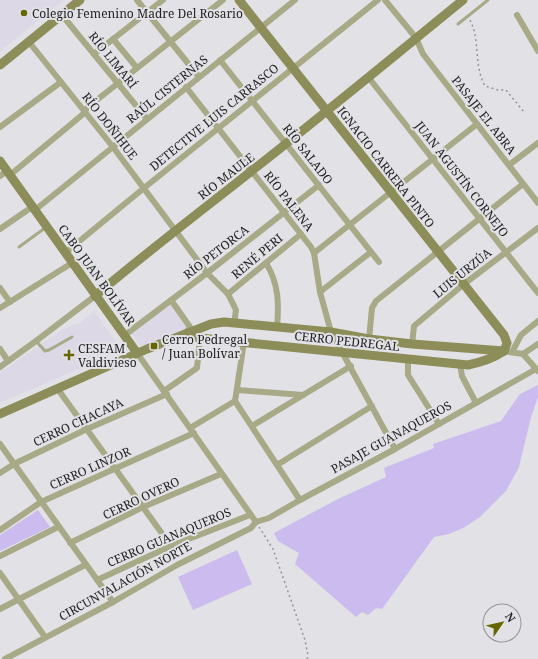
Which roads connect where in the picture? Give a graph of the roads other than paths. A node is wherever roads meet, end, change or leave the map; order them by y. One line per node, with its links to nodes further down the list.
1 (80, 0): 12 (street)
2 (137, 0): 11 (street)
3 (163, 0): 11 (street)
4 (223, 0): 18 (street)
5 (240, 0): 15 (street, IGNACIO CARRERA PINTO)
6 (295, 0): 15 (street, RAÚL CISTERNAS)
7 (378, 0): 25 (street, DETECTIVE LUIS CARRASCO)
8 (385, 0): 16 (street, PASAJE EL ABRA)
9 (488, 0): 14 (lane)
10 (461, 1): 16 (street, RÍO MAULE)
11 (147, 12): 17 (street); 18 (street)
12 (62, 15): 19 (street); 21 (street, RÍO LIMARÍ)
13 (517, 15): 20 (street)
14 (458, 24)
15 (260, 27): 22 (street, RAÚL CISTERNAS); 25 (street, IGNACIO CARRERA PINTO)
16 (416, 38): 27 (street, RÍO MAULE); 35 (street, PASAJE EL ABRA)
17 (113, 39): 21 (street); 24 (street)
18 (171, 41): 24 (street); 26 (street)
19 (29, 42): 23 (street); 28 (street, RÍO DOÑIHUE)
20 (538, 51)
21 (94, 54): 29 (street, RÍO LIMARÍ)
22 (220, 60): 26 (street, RAÚL CISTERNAS); 31 (street, RÍO SALADO)
23 (0, 65)
24 (137, 68): 29 (street)
25 (293, 68): 31 (street, DETECTIVE LUIS CARRASCO); 32 (street, IGNACIO CARRERA PINTO)
26 (200, 77): 30 (street, RAÚL CISTERNAS)
27 (369, 78): 32 (street, RÍO MAULE); 41 (street, JUAN AGUSTÍN CORNEJO)
28 (61, 82): 33 (street, RÍO DOÑIHUE); 36 (street)
29 (117, 83): 33 (street); 34 (street, RÍO LIMARÍ)
30 (186, 87): 34 (street, RAÚL CISTERNAS); 37 (street, RÍO PALENA)
31 (253, 101): 37 (street, DETECTIVE LUIS CARRASCO); 39 (street, RÍO SALADO)
32 (326, 111): 39 (street, RÍO MAULE); 49 (street, IGNACIO CARRERA PINTO)
33 (85, 112): 40 (street, RÍO DOÑIHUE); 45 (street)
34 (147, 119): 40 (street, RAÚL CISTERNAS)
35 (477, 124): 41 (street); 43 (street, PASAJE EL ABRA)
36 (0, 127)
37 (219, 128): 44 (street, RÍO PALENA); 48 (street, DETECTIVE LUIS CARRASCO)
38 (538, 143): 43 (street)
39 (286, 144): 44 (street, RÍO MAULE); 47 (street, RÍO SALADO)
40 (113, 147): 48 (street, RÍO DOÑIHUE); 51 (street, RAÚL CISTERNAS)
41 (432, 159): 49 (street); 53 (street, JUAN AGUSTÍN CORNEJO)
42 (0, 161): 45 (street, CABO JUAN BOLÍVAR)
43 (509, 165): 46 (street, PASAJE EL ABRA)
44 (252, 171): 52 (street, RÍO PALENA); 58 (street, RÍO MAULE)
45 (6, 174): 51 (street, CABO JUAN BOLÍVAR)
46 (523, 184): 50 (street, PASAJE EL ABRA); 53 (street)
47 (319, 185): 52 (street, RÍO PETORCA); 54 (street, RÍO SALADO)
48 (144, 188): 58 (street, RÍO DOÑIHUE); 64 (street, DETECTIVE LUIS CARRASCO)
49 (391, 192): 54 (street); 62 (street, IGNACIO CARRERA PINTO)
50 (537, 199)
51 (34, 208): 55 (street, CABO JUAN BOLÍVAR); 57 (street, RAÚL CISTERNAS)
52 (285, 213): 59 (street, RÍO PALENA); 69 (street, RÍO PETORCA)
53 (479, 219): 62 (street); 63 (street, JUAN AGUSTÍN CORNEJO)
54 (349, 224): 61 (street, RÍO SALADO); 65 (street)
55 (46, 227): 60 (lane); 64 (street, CABO JUAN BOLÍVAR)
56 (538, 228): 63 (street, LUIS URZÚA)
57 (0, 229)
58 (175, 230): 69 (street, RÍO DOÑIHUE); 75 (street, RÍO MAULE)
59 (301, 234): 65 (street, RÍO PALENA); 68 (street, RENÉ PERI)
60 (19, 247)
61 (371, 252): 66 (street, RÍO SALADO); 72 (street)
62 (438, 252): 70 (street, IGNACIO CARRERA PINTO); 87 (street)
63 (506, 252): 70 (street, LUIS URZÚA); 73 (street, JUAN AGUSTÍN CORNEJO)
64 (65, 253): 67 (street, CABO JUAN BOLÍVAR)
65 (314, 253): 72 (street)
66 (379, 262)
67 (72, 263): 75 (street, CABO JUAN BOLÍVAR); 77 (street)
68 (266, 263): 74 (street, RENÉ PERI); 81 (street)
69 (208, 273): 74 (street, RÍO DOÑIHUE); 76 (street, RÍO PETORCA)
70 (464, 284): 90 (street, LUIS URZÚA); 94 (street, IGNACIO CARRERA PINTO)
71 (0, 288): 77 (street)
72 (320, 292): 82 (street)
73 (538, 293)
74 (228, 294): 80 (street, RÍO DOÑIHUE)
75 (96, 296): 83 (street, CABO JUAN BOLÍVAR); 88 (street, RÍO MAULE)
76 (171, 300): 83 (street, RÍO PETORCA); 84 (street)
77 (10, 302): 78 (street)
78 (0, 308)
79 (538, 320): 94 (street)
80 (234, 324): 81 (street, CERRO PEDREGAL); 84 (street, CERRO PEDREGAL)
81 (277, 328): 82 (street, CERRO PEDREGAL)
82 (330, 332): 87 (street, CERRO PEDREGAL); 93 (street)
83 (125, 335): 95 (street, CABO JUAN BOLÍVAR)
84 (185, 335): 86 (street, CERRO PEDREGAL); 95 (street, CERRO PEDREGAL)
85 (72, 337): 88 (lane)
86 (200, 338): 89 (street, CERRO PEDREGAL); 105 (street, CERRO CHACAYA)
87 (369, 339): 90 (street, CERRO PEDREGAL)
88 (36, 342): 98 (street, RÍO MAULE)
89 (244, 342): 93 (street, CERRO PEDREGAL); 104 (street)
90 (412, 344): 94 (street, CERRO PEDREGAL)
91 (538, 344): 96 (street)
92 (0, 348): 98 (street)
93 (342, 352): 97 (street, CERRO PEDREGAL); 100 (street)
94 (508, 352): 96 (street, CERRO PEDREGAL); 99 (street, CERRO PEDREGAL)
95 (137, 353): 103 (street, CERRO PEDREGAL); 105 (street, CABO JUAN BOLÍVAR)
96 (523, 354): 102 (street)
97 (408, 359): 99 (street, CERRO PEDREGAL); 111 (street)
98 (8, 361): 101 (street, RÍO MAULE)
99 (460, 364): 108 (street)
100 (350, 366): 106 (street); 109 (street)
101 (0, 367)
102 (537, 370): 108 (street, PASAJE GUANAQUEROS)
103 (57, 388): 110 (street, CERRO PEDREGAL); 113 (street)
104 (238, 390): 106 (street); 107 (street)
105 (165, 392): 113 (street, CERRO CHACAYA); 114 (street, CABO JUAN BOLÍVAR)
106 (303, 395): 112 (street)
107 (235, 401): 112 (street); 114 (street, CERRO LINZOR)
108 (476, 403): 111 (street, PASAJE GUANAQUEROS)
109 (372, 406): 116 (street); 118 (street)
110 (0, 414)
111 (439, 424): 116 (street, PASAJE GUANAQUEROS)
112 (252, 426): 118 (street)
113 (87, 429): 117 (street, CERRO CHACAYA); 119 (street)
114 (192, 431): 119 (street, CERRO LINZOR); 121 (street, CABO JUAN BOLÍVAR)
115 (0, 444): 117 (street)
116 (395, 449): 122 (street, PASAJE GUANAQUEROS)
117 (14, 464): 120 (street, CERRO CHACAYA); 123 (street)
118 (277, 465): 122 (street)
119 (116, 469): 123 (street, CERRO LINZOR); 124 (street)
120 (0, 473)
121 (221, 474): 124 (street, CERRO OVERO); 125 (street, CABO JUAN BOLÍVAR)
122 (300, 500): 126 (street, PASAJE GUANAQUEROS)
123 (41, 502): 127 (street); 128 (street, CERRO LINZOR)
124 (143, 507): 129 (street, CERRO OVERO); 130 (street)
125 (250, 516): 126 (street, CABO JUAN BOLÍVAR); 130 (street, CERRO GUANAQUEROS)
126 (256, 522): 136 (street, CIRCUNVALACIÓN NORTE)
127 (58, 527): 129 (street); 131 (street)
128 (0, 530)
129 (70, 543): 132 (street)
130 (171, 546): 134 (street, CERRO GUANAQUEROS)
131 (0, 556)
132 (85, 565): 134 (street); 135 (street)
133 (0, 573): 135 (street)
134 (97, 580): 136 (street)
135 (19, 600): 137 (street); 138 (street)
136 (113, 602): 138 (street, CIRCUNVALACIÓN NORTE)
137 (0, 609)
138 (45, 637): 139 (street, CIRCUNVALACIÓN NORTE)
139 (5, 659)

